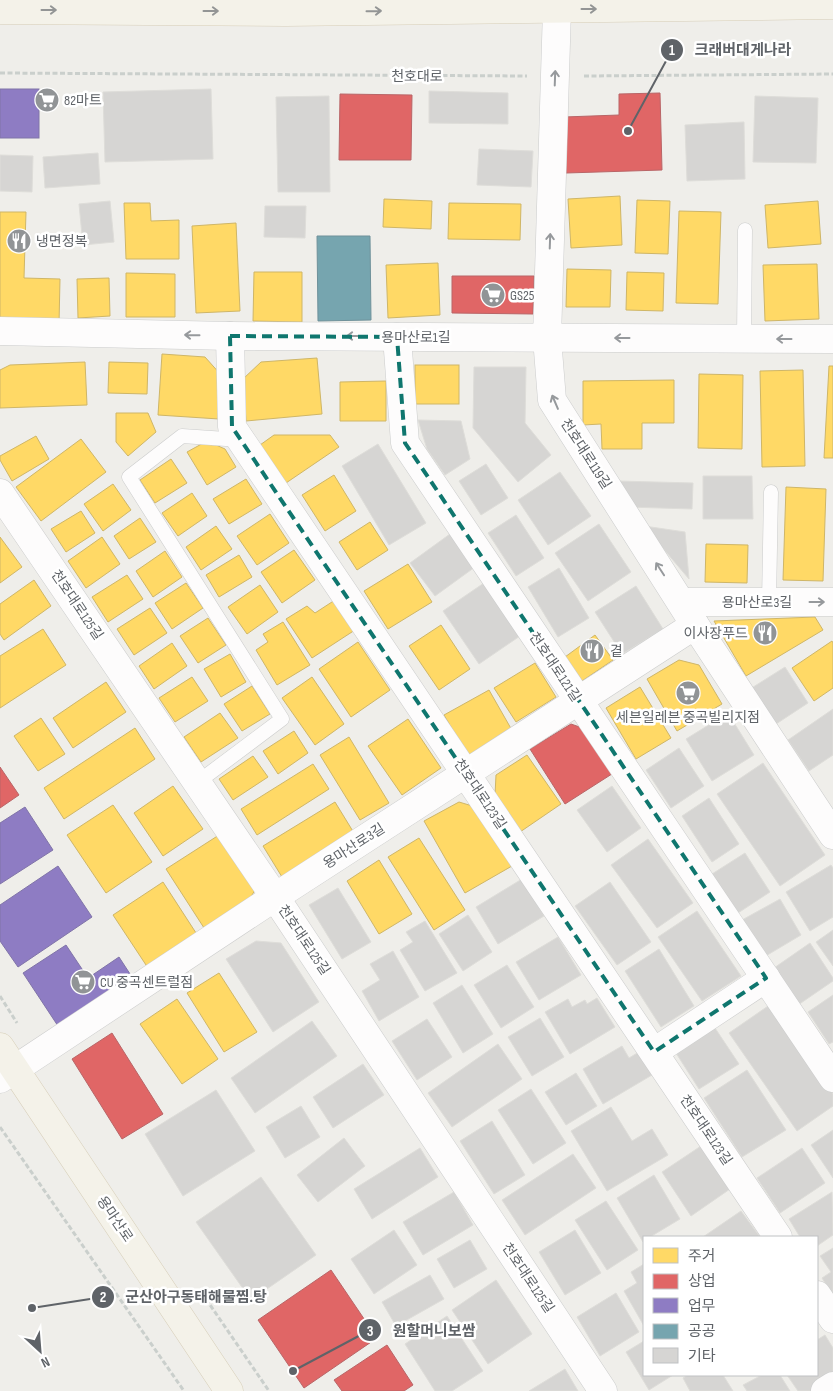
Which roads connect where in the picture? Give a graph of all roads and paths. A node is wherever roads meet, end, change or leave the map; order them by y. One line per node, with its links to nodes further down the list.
1 (833, 5): 2 (main road, one-way to 1)
2 (557, 9): 3 (main road, one-way to 2); 6 (street, 천호대로119길)
3 (0, 10)
4 (0, 73): 6 (path, 천호대로)
5 (833, 74): 6 (path, 천호대로)
6 (554, 77): 11 (street, 천호대로119길, one-way to 6)
7 (745, 230): 12 (lane)
8 (0, 331): 9 (street, 용마산로1길, one-way to 8)
9 (230, 336): 10 (street, 용마산로1길, one-way to 9); 14 (street, 천호대로123길)
10 (397, 337): 11 (street, 용마산로1길); 21 (street, 천호대로121길)
11 (548, 338): 12 (street, 용마산로1길, one-way to 11); 17 (street, 천호대로119길, one-way to 11)
12 (744, 339): 13 (street, 용마산로1길, one-way to 12)
13 (833, 339)
14 (241, 440): 22 (street, 천호대로123길); 23 (lane)
15 (771, 492): 18 (lane)
16 (0, 493): 23 (street, 천호대로125길)
17 (681, 602): 18 (street, 용마산로3길); 20 (street, 천호대로119길)
18 (769, 602): 19 (street, 용마산로3길, one-way to 19)
19 (833, 602)
20 (695, 625): 21 (street, 용마산로3길); 24 (street, 천호대로119길)
21 (578, 701): 22 (street, 용마산로3길); 26 (street, 천호대로121길)
22 (466, 774): 25 (street, 용마산로3길); 27 (street, 천호대로123길)
23 (198, 782): 25 (street, 천호대로125길)
24 (833, 835)
25 (276, 897): 28 (street, 용마산로3길); 37 (street, 천호대로125길)
26 (766, 978): 27 (street); 29 (street, 천호대로121길)
27 (654, 1052): 31 (street, 천호대로123길)
28 (5, 1065): 36 (main road, 용마산로)
29 (833, 1078)
30 (0, 1127): 35 (path)
31 (777, 1236)
32 (818, 1296): 33 (street)
33 (833, 1319)
34 (833, 1386): 38 (street)
35 (184, 1391)
36 (229, 1391)
37 (603, 1391)
38 (825, 1391)

